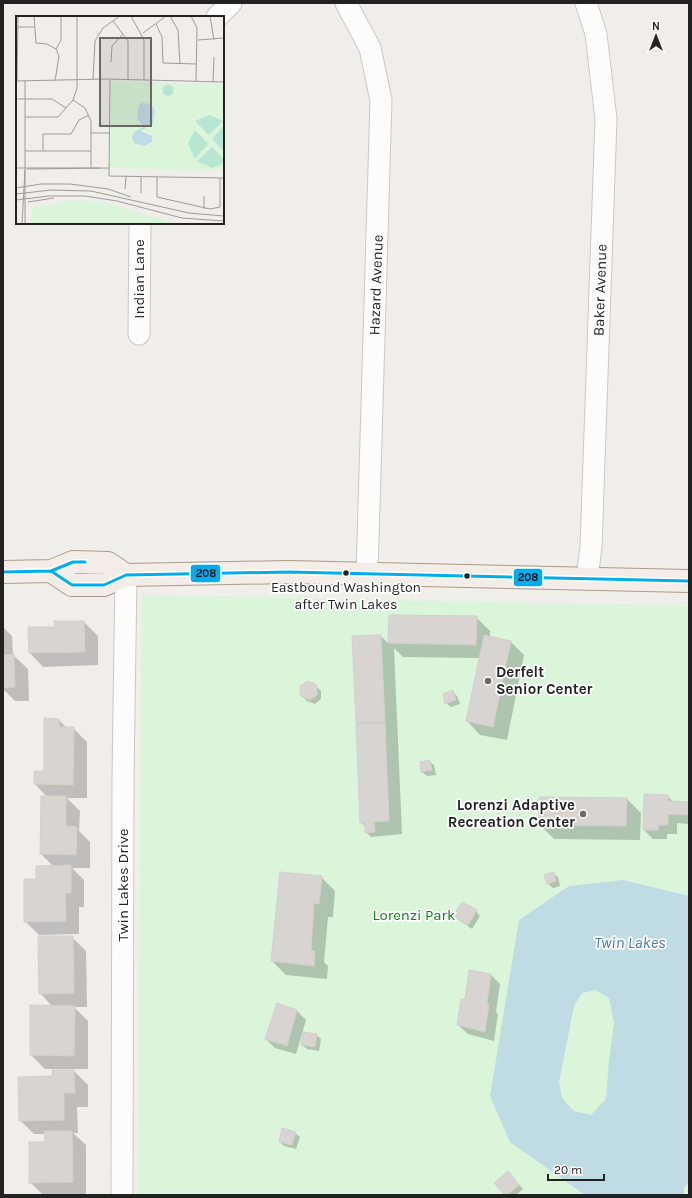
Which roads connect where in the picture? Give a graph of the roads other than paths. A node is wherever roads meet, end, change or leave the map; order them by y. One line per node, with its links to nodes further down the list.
1 (231, 3): 4 (street)
2 (346, 3): 8 (street, Hazard Avenue)
3 (586, 3): 10 (street, Baker Avenue)
4 (218, 16)
5 (140, 224): 6 (street, Indian Lane)
6 (139, 334)
7 (3, 572): 9 (main road)
8 (367, 574): 9 (main road); 10 (main road)
9 (126, 575): 12 (street, Twin Lakes Drive)
10 (587, 578): 11 (main road)
11 (689, 581)
12 (122, 1195)

